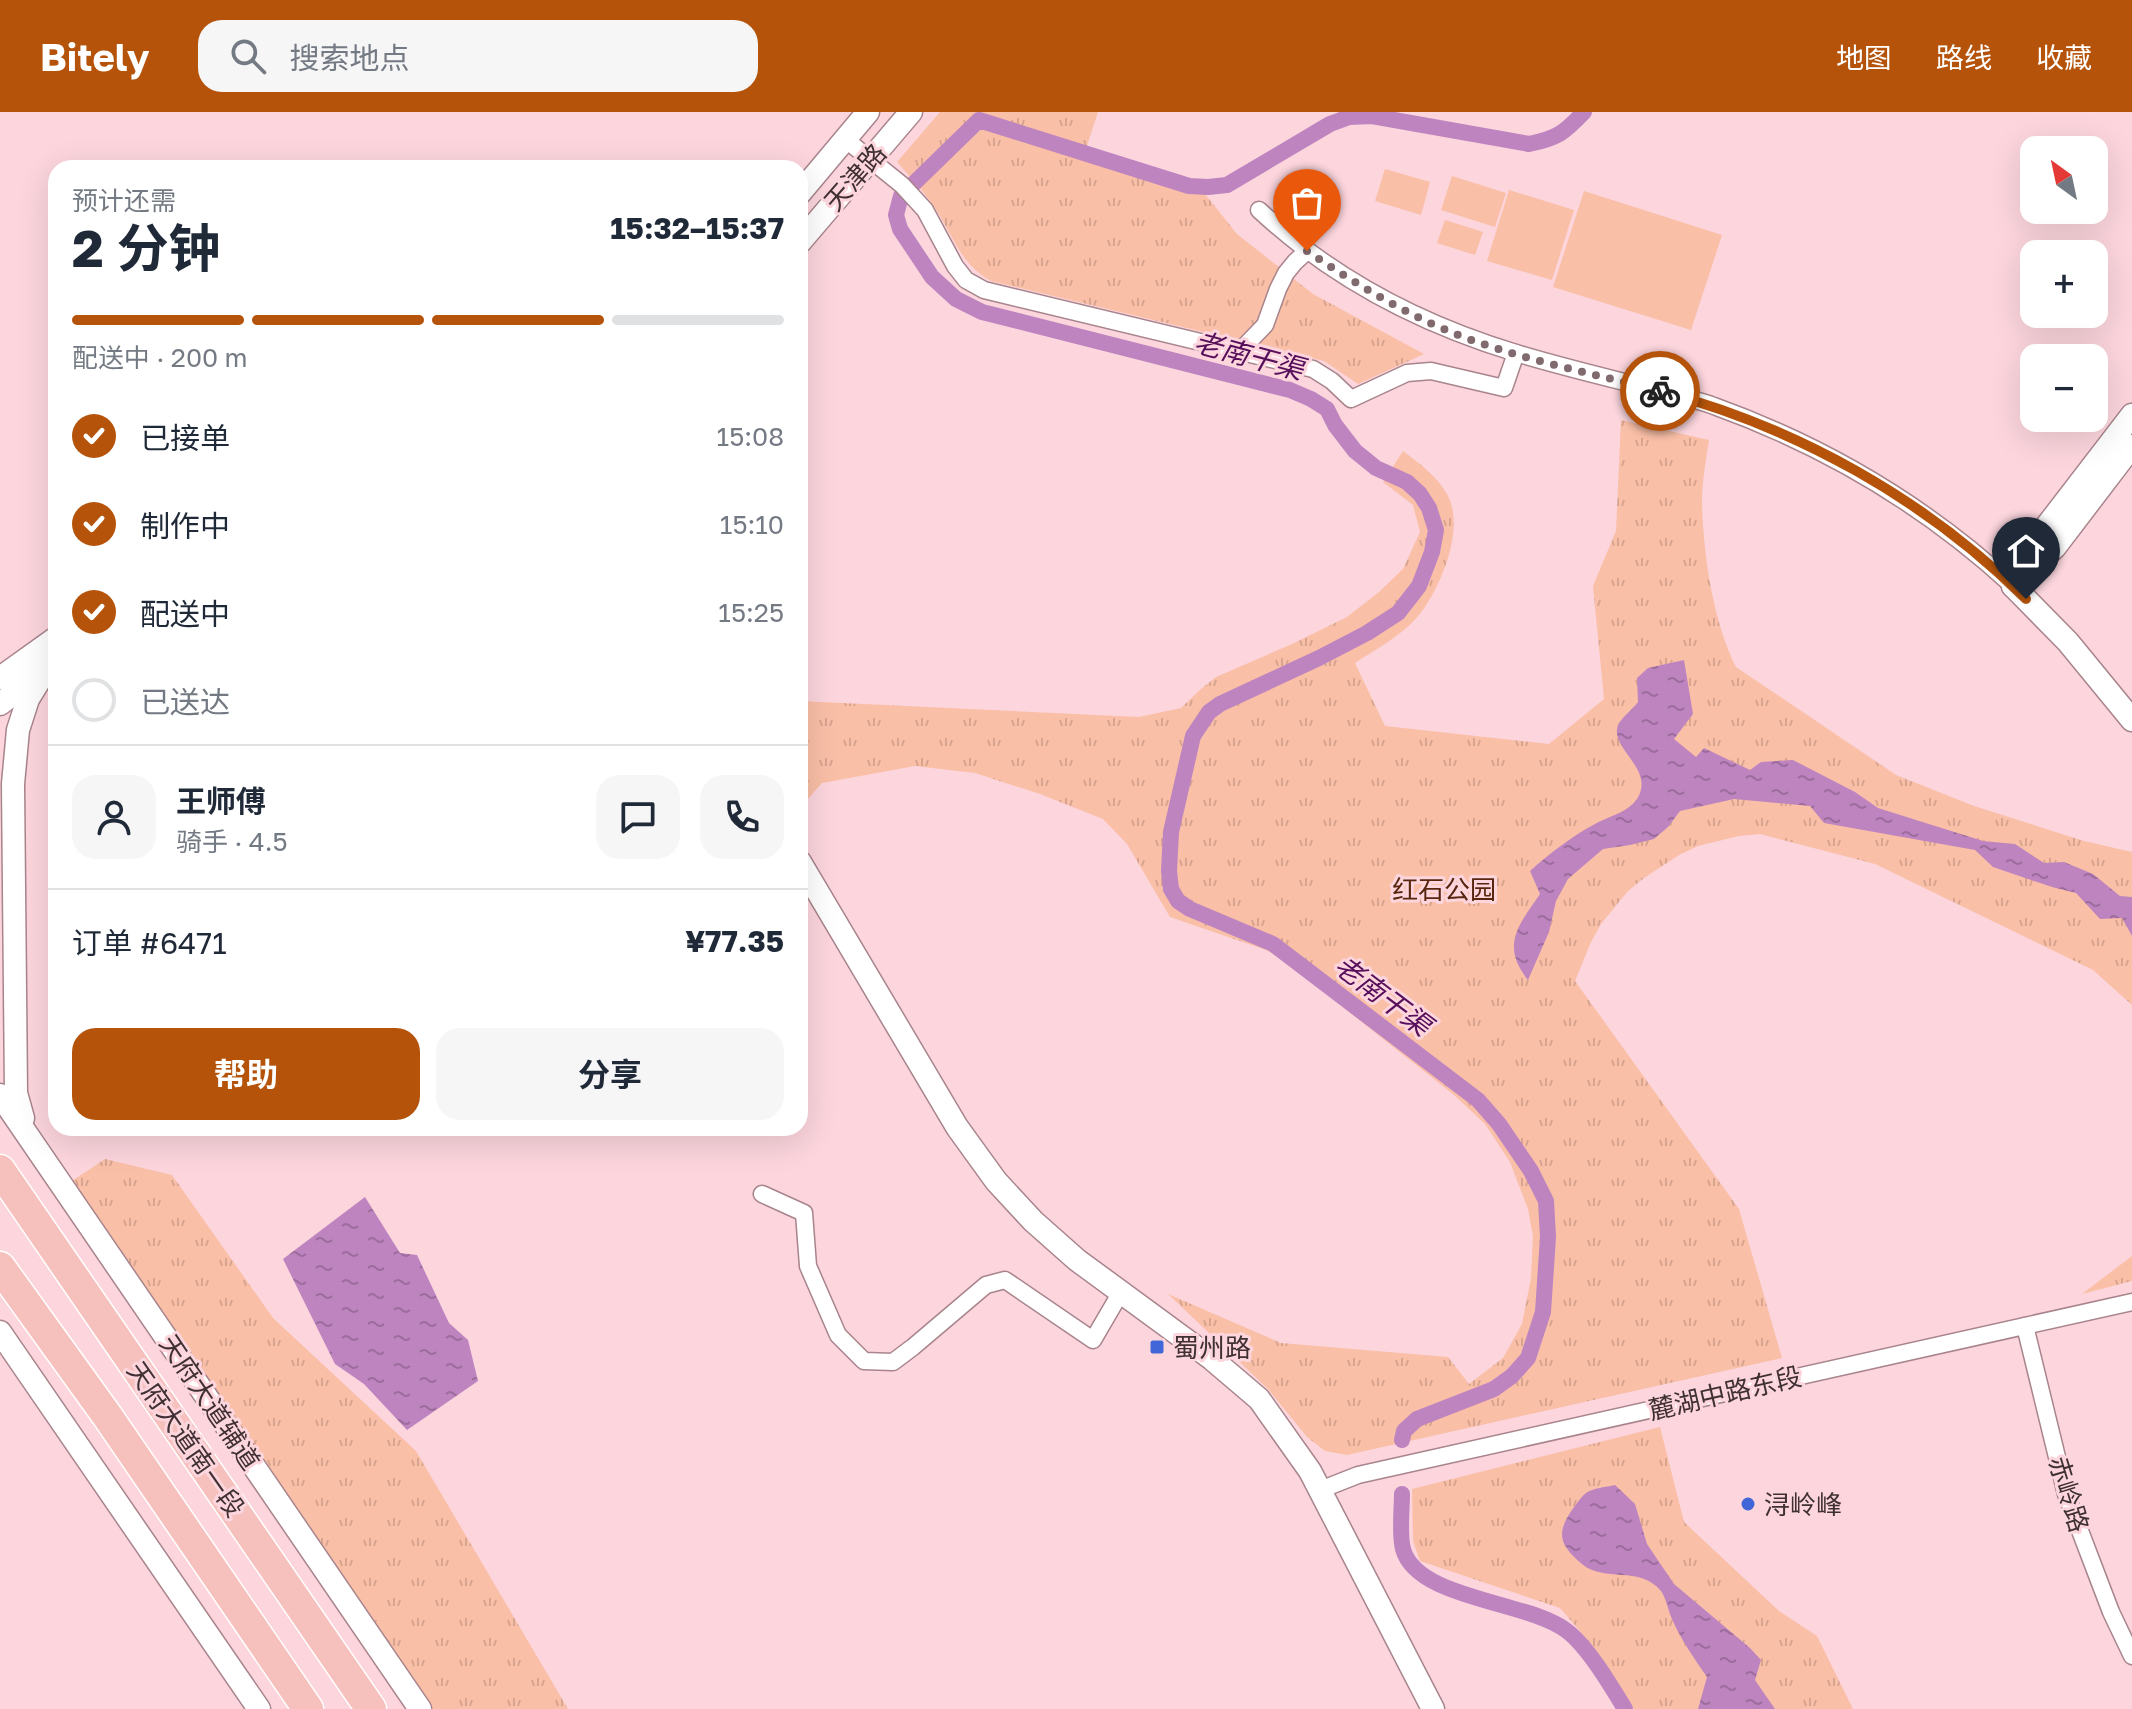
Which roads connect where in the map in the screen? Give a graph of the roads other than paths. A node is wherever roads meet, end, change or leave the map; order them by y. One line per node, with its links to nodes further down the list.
1 (868, 112): 3 (street, 天津路)
2 (911, 112): 4 (street, 天津路)
3 (845, 139): 4 (street); 5 (street, 天津路)
4 (870, 158): 7 (street, 天津路); 9 (street)
5 (808, 183)
6 (1259, 210): 8 (street)
7 (808, 232)
8 (1307, 251): 9 (street); 10 (street)
9 (1239, 352): 10 (street)
10 (1516, 353): 13 (street)
11 (2132, 415): 13 (street)
12 (2132, 446): 13 (street)
13 (2013, 586): 19 (street)
14 (48, 654): 17 (street)
15 (48, 655): 18 (street)
16 (48, 657): 22 (street)
17 (3, 671)
18 (0, 704)
19 (2132, 720)
20 (808, 876): 26 (street)
21 (0, 1095): 22 (street, 天府大道辅道)
22 (29, 1138): 35 (street, 天府大道辅道)
23 (0, 1170): 34 (highway, 天府大道南一段)
24 (762, 1194): 26 (street)
25 (0, 1267): 33 (highway, 天府大道南一段)
26 (1121, 1292): 30 (street)
27 (2132, 1302): 28 (street, 麓湖中路东段)
28 (2025, 1326): 30 (street, 麓湖中路东段); 31 (street, 赤岭路)
29 (0, 1332): 32 (street)
30 (1320, 1490): 36 (street)
31 (2132, 1656)
32 (259, 1709)
33 (308, 1709)
34 (371, 1709)
35 (420, 1709)
36 (1433, 1709)

